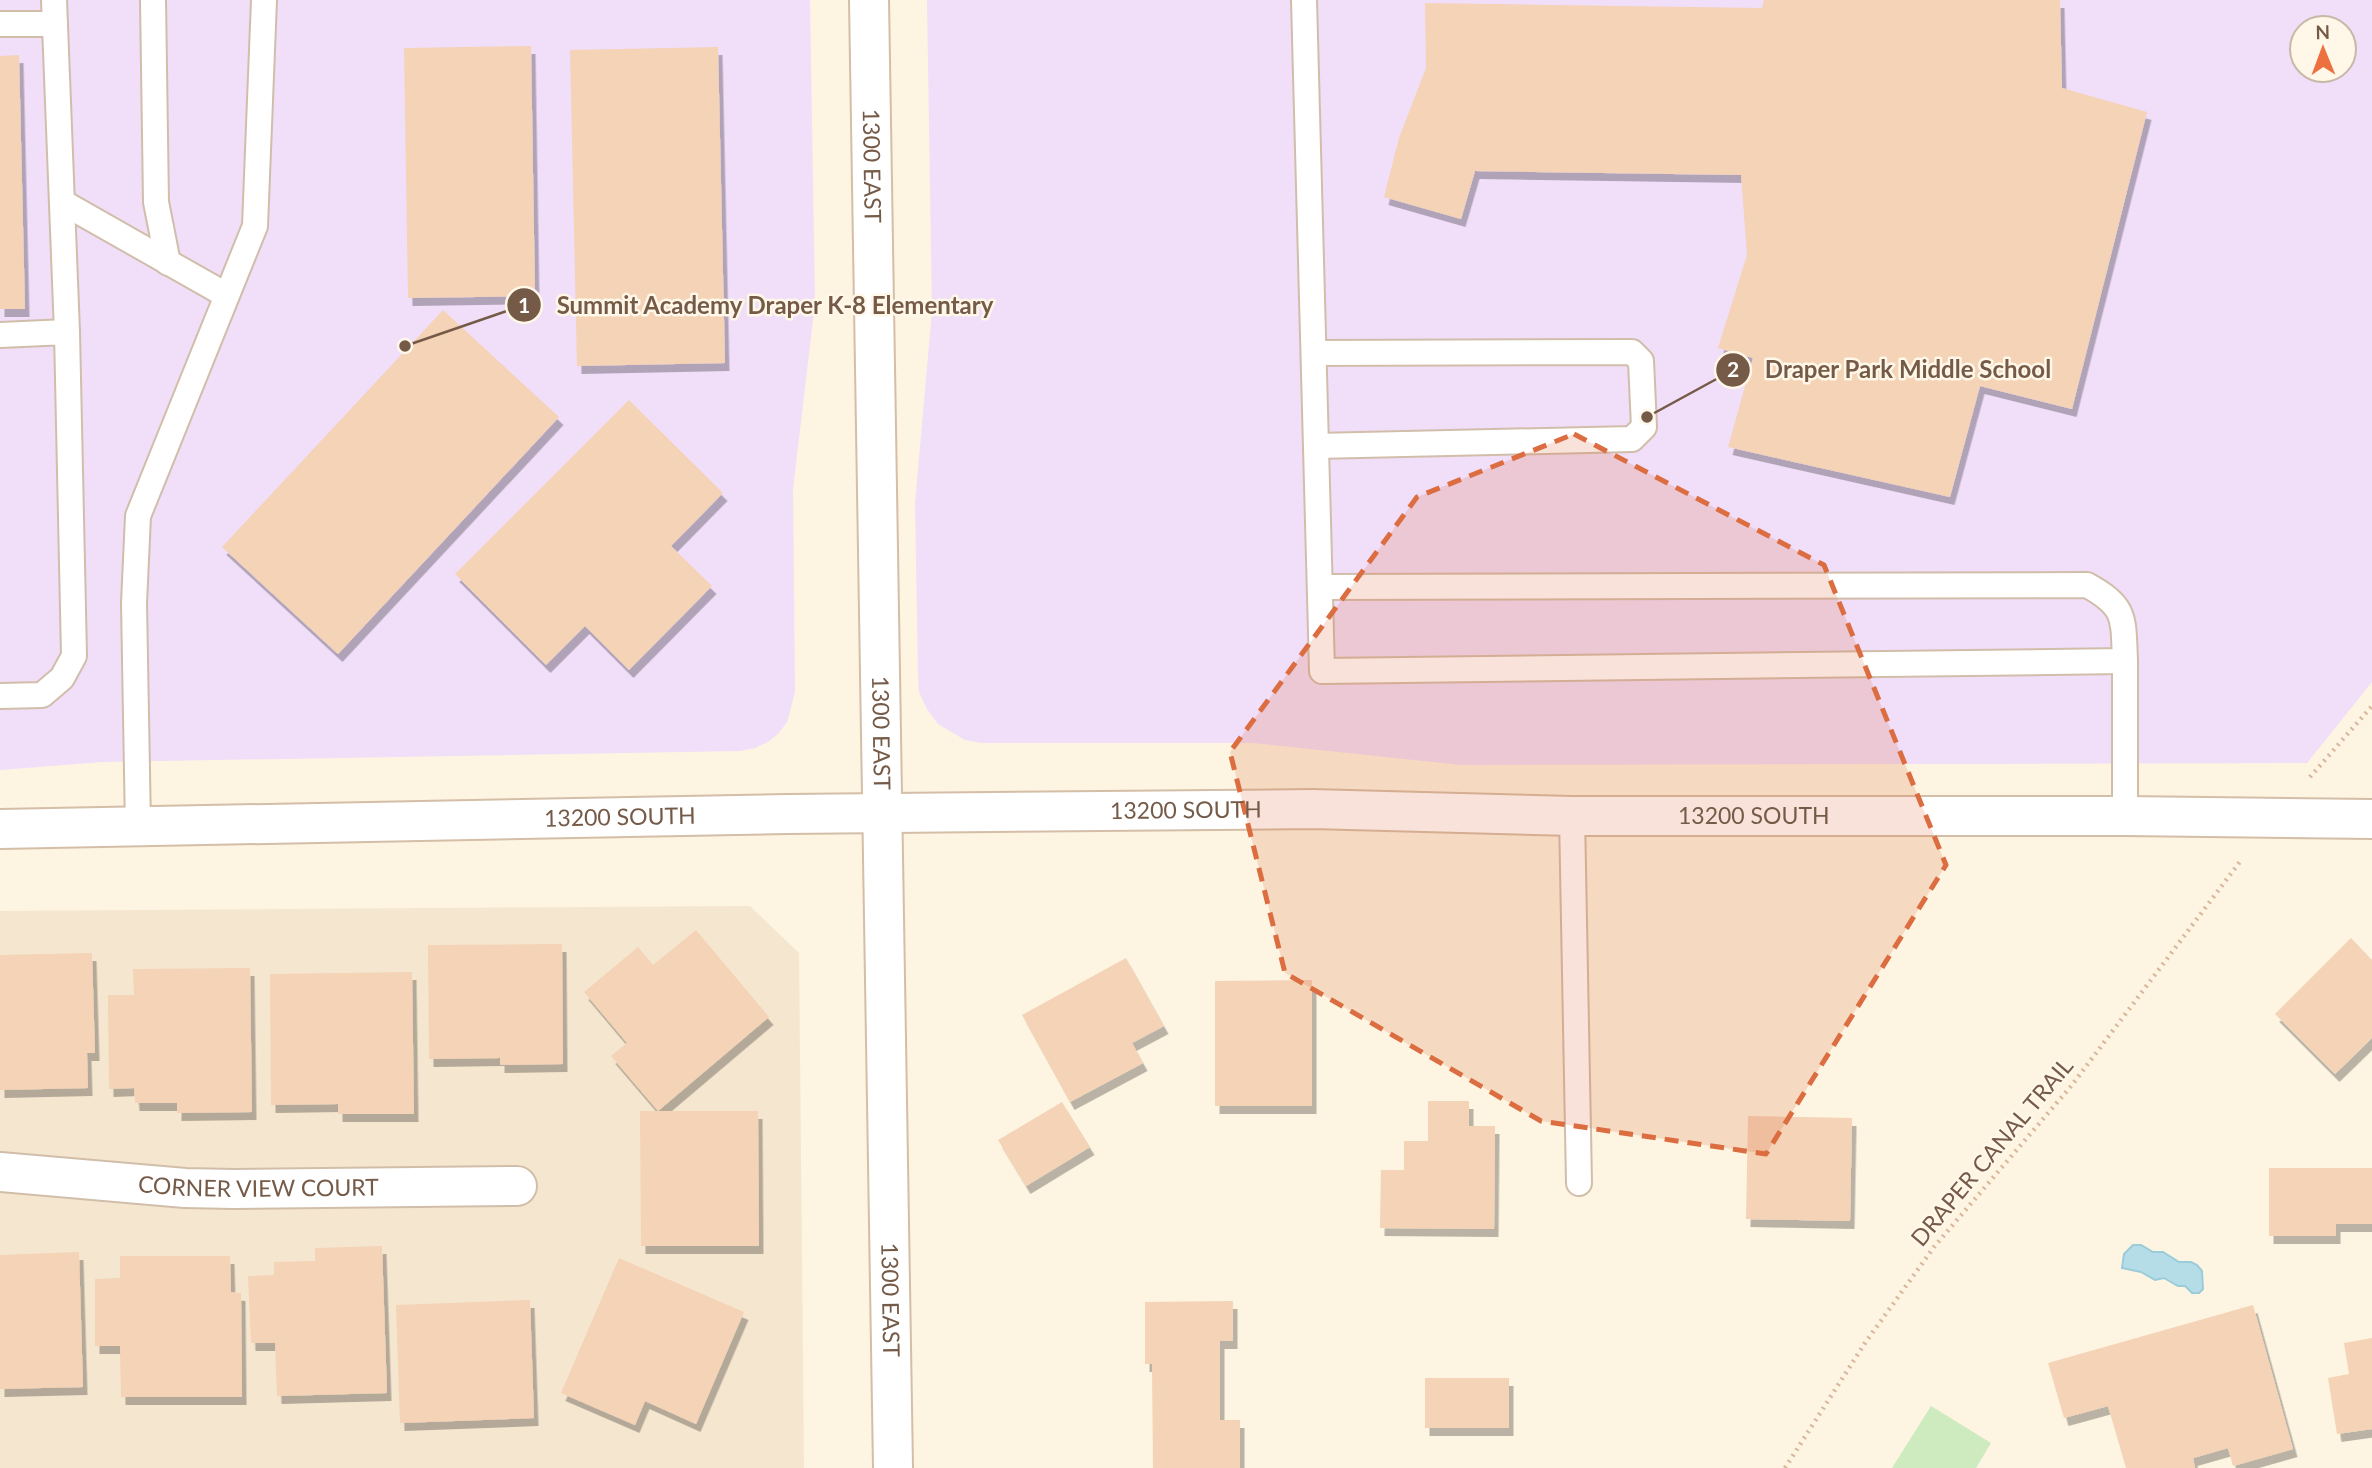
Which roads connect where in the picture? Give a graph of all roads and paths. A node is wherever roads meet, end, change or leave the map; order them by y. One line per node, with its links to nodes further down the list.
1 (153, 0): 8 (lane)
2 (264, 0): 9 (lane)
3 (869, 0): 19 (street, 1300 EAST)
4 (1304, 0): 12 (lane)
5 (55, 12): 6 (lane); 7 (lane)
6 (0, 24)
7 (62, 202): 8 (lane); 10 (lane)
8 (169, 263): 9 (lane)
9 (226, 295): 23 (lane)
10 (67, 332): 11 (lane); 16 (lane)
11 (0, 335)
12 (1314, 353): 13 (lane); 13 (lane)
13 (1316, 446): 14 (lane)
14 (1320, 587): 15 (lane); 15 (lane)
15 (2125, 661): 21 (lane)
16 (0, 696)
17 (2372, 706): 18 (path)
18 (2322, 763)
19 (881, 815): 20 (street, 13200 SOUTH); 23 (street, 13200 SOUTH); 29 (street, 1300 EAST)
20 (1572, 816): 21 (street, 13200 SOUTH); 27 (lane)
21 (2125, 816): 22 (street, 13200 SOUTH)
22 (2372, 819)
23 (138, 827): 24 (street, 13200 SOUTH)
24 (0, 830)
25 (2235, 866): 30 (path, DRAPER CANAL TRAIL)
26 (0, 1172): 28 (street, CORNER VIEW COURT)
27 (1579, 1183)
28 (517, 1186)
29 (893, 1468)
30 (1785, 1468)

